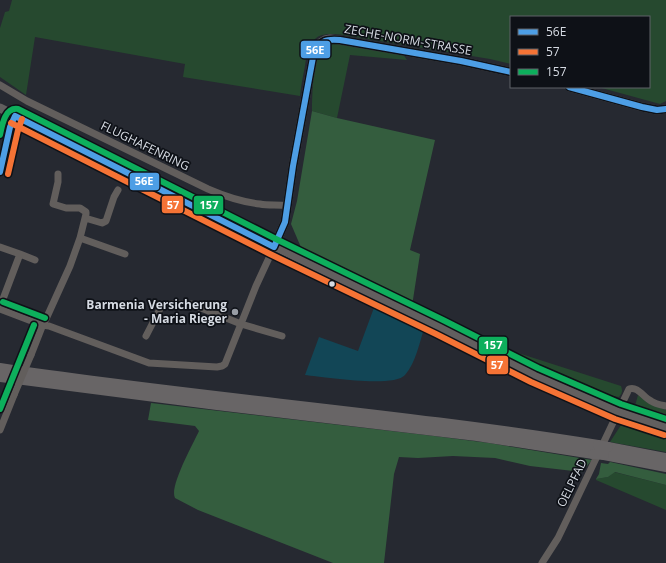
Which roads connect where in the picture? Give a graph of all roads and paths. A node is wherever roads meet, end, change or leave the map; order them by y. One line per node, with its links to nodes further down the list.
1 (510, 72): 10 (main road, ZECHE-NORM-STRASSE)
2 (0, 85): 10 (street, FLUGHAFENRING)
3 (573, 88): 5 (main road)
4 (0, 108): 6 (main road)
5 (666, 109)
6 (15, 116): 7 (street); 14 (main road)
7 (0, 172)
8 (58, 174): 11 (street)
9 (118, 190): 11 (street)
10 (288, 206): 14 (main road, ZECHE-NORM-STRASSE)
11 (85, 218): 12 (street)
12 (80, 238): 16 (street); 20 (street)
13 (0, 247): 15 (street)
14 (274, 247): 19 (street); 26 (main road)
15 (20, 254): 17 (street); 18 (street)
16 (125, 254)
17 (35, 260)
18 (0, 308): 20 (street)
19 (241, 324): 20 (street); 21 (street); 22 (street)
20 (42, 325): 29 (street, bridge)
21 (146, 336)
22 (282, 336)
23 (0, 368): 30 (highway)
24 (0, 377): 30 (highway)
25 (666, 406): 26 (street, OELPFAD)
26 (620, 408): 27 (main road); 28 (main road); 33 (street, OELPFAD)
27 (666, 419)
28 (666, 427)
29 (0, 430)
30 (601, 450): 31 (highway); 32 (highway)
31 (666, 458)
32 (666, 467)
33 (542, 563)

